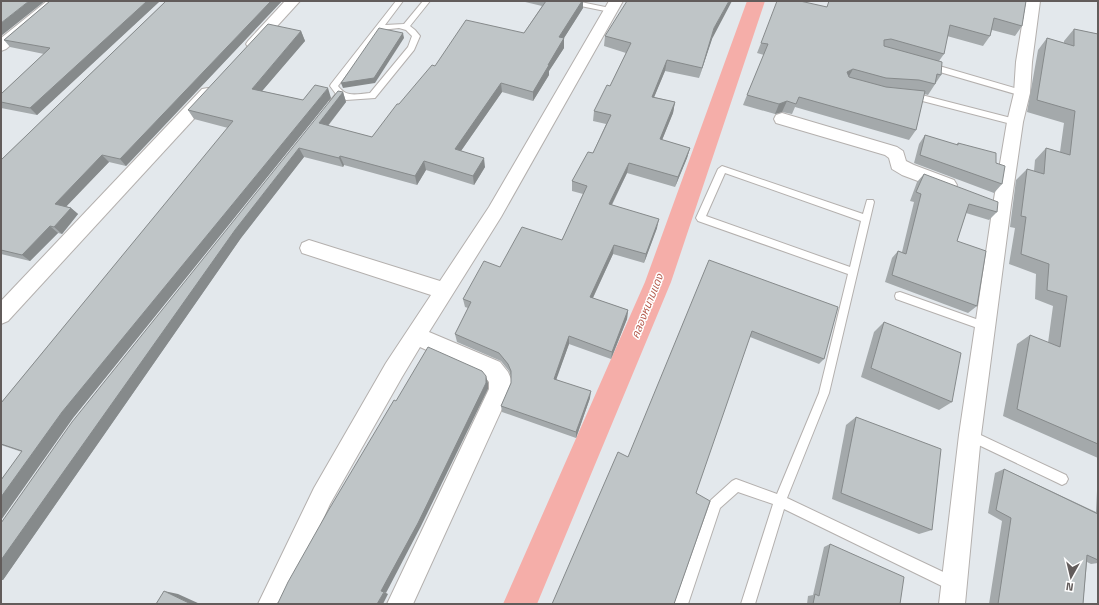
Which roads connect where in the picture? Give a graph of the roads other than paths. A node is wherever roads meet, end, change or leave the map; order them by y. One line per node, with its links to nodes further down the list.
1 (56, 1): 10 (street)
2 (293, 1): 11 (street)
3 (400, 1): 9 (lane)
4 (427, 1): 8 (lane)
5 (566, 1): 7 (lane)
6 (1033, 1): 14 (street)
7 (613, 6): 25 (street)
8 (406, 26): 9 (lane); 15 (lane)
9 (377, 29): 15 (lane)
10 (1, 46)
11 (243, 55)
12 (918, 63): 14 (lane)
13 (221, 78): 27 (street)
14 (1022, 92): 19 (street)
15 (340, 94): 17 (lane)
16 (898, 94): 19 (lane)
17 (330, 106)
18 (782, 119): 20 (street)
19 (1015, 122): 28 (street)
20 (966, 192)
21 (870, 202): 22 (lane)
22 (866, 219): 24 (lane); 24 (lane)
23 (309, 248): 25 (street)
24 (853, 272): 32 (lane)
25 (445, 291): 29 (street)
26 (900, 296): 28 (lane)
27 (1, 315)
28 (986, 327): 30 (street)
29 (416, 336): 34 (street); 35 (street)
30 (970, 435): 31 (lane); 33 (street)
31 (1062, 479)
32 (780, 501): 33 (lane); 36 (lane); 37 (lane)
33 (954, 594)
34 (271, 604)
35 (400, 604)
36 (681, 604)
37 (748, 604)

